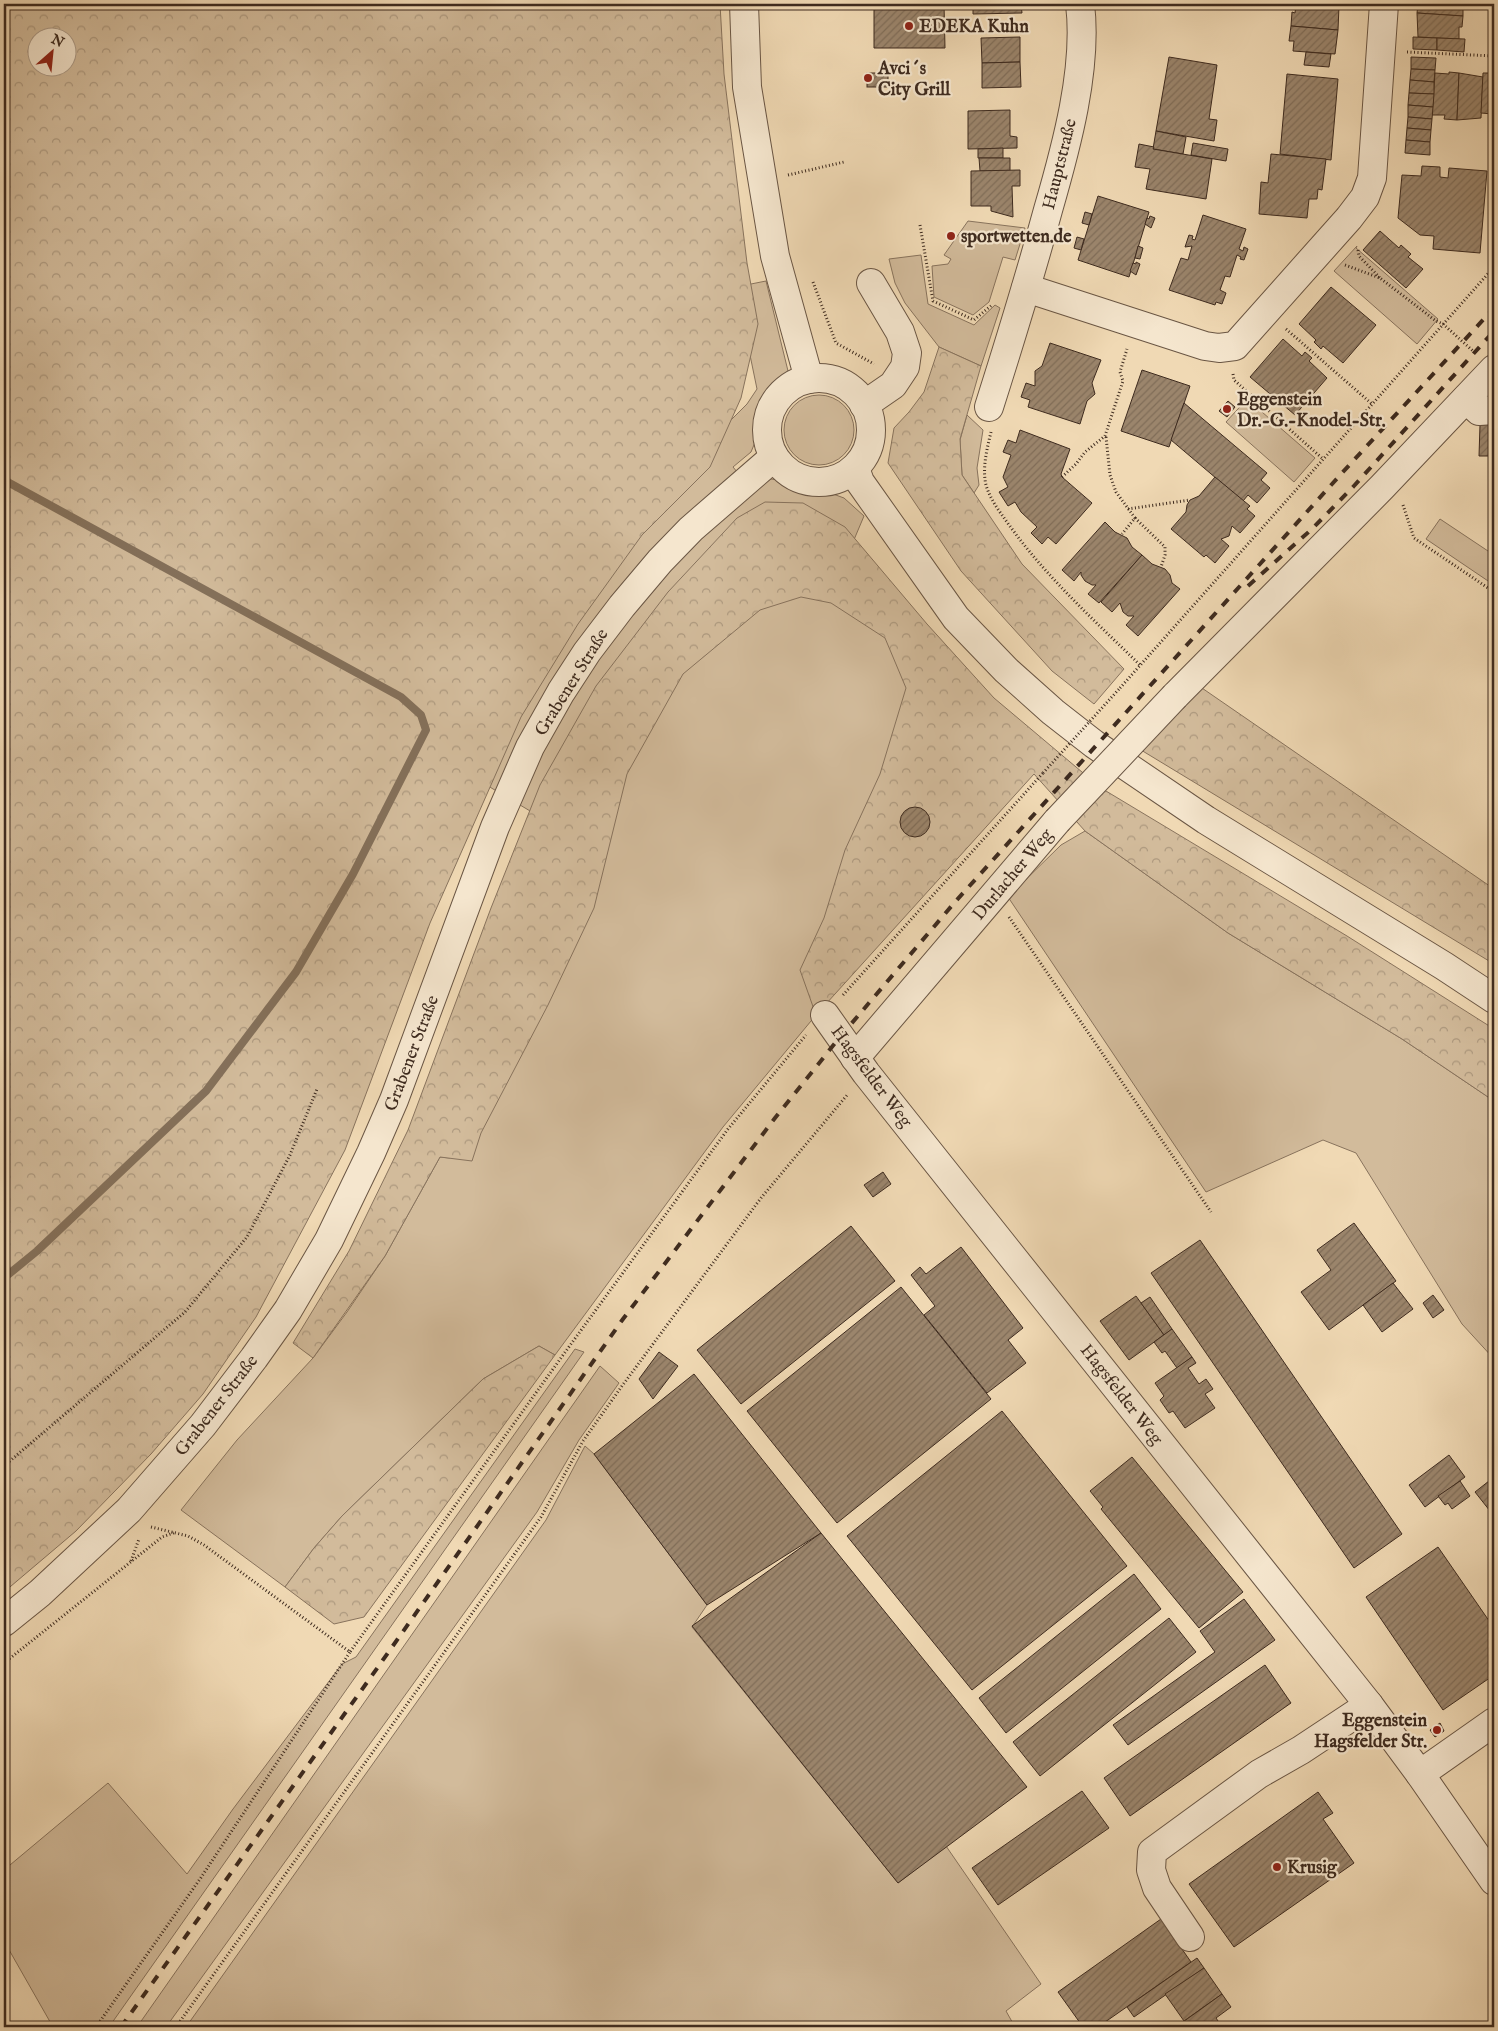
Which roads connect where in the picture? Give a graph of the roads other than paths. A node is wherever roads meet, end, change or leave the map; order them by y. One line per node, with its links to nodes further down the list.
1 (744, 4): 7 (street)
2 (1080, 4): 5 (street, Hauptstraße)
3 (1384, 4): 5 (street)
4 (871, 283): 9 (street)
5 (1026, 288): 10 (street, Hauptstraße)
6 (1494, 370): 8 (street, Durlacher Weg)
7 (809, 379): 9 (street); 12 (street)
8 (1466, 399): 11 (street); 16 (street, Durlacher Weg, bridge)
9 (864, 405): 13 (street)
10 (989, 407)
11 (1494, 410)
12 (774, 457): 13 (street); 17 (street, Grabener Straße)
13 (855, 468): 14 (street)
14 (1494, 999)
15 (825, 1015): 16 (street, Hagsfelder Weg)
16 (867, 1074): 18 (street, Hagsfelder Weg)
17 (4, 1622)
18 (1368, 1705): 20 (street, Hagsfelder Weg); 22 (street)
19 (1494, 1722): 20 (street)
20 (1420, 1774): 21 (street, Hagsfelder Weg)
21 (1494, 1881)
22 (1190, 1936)

